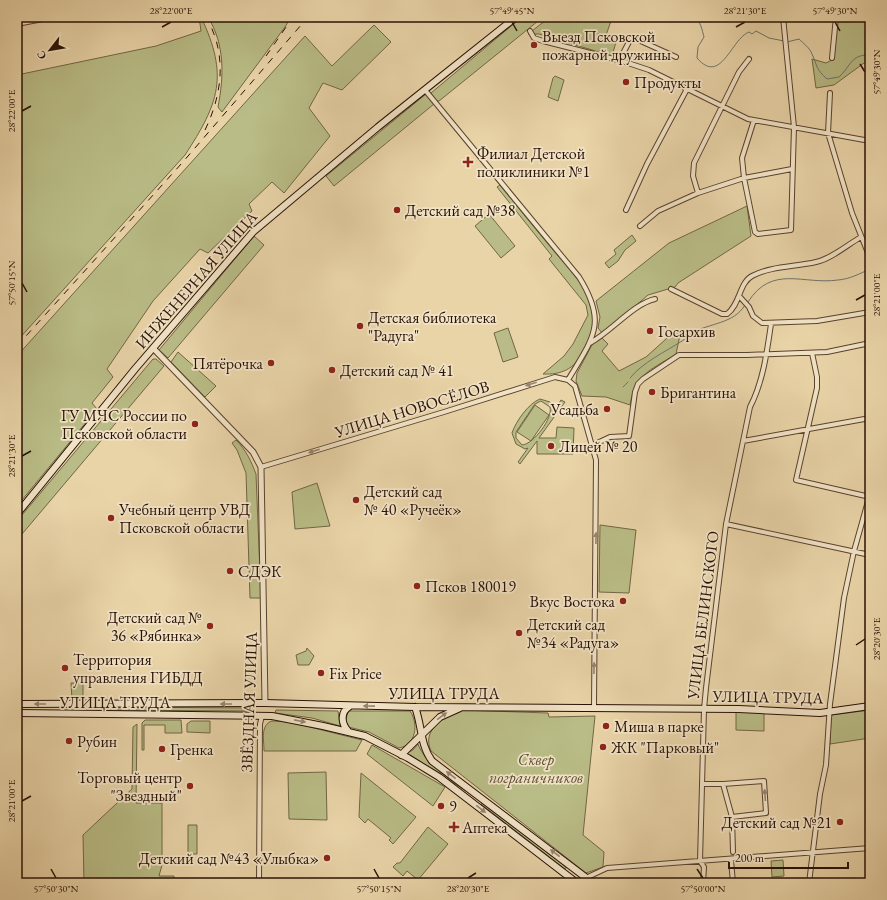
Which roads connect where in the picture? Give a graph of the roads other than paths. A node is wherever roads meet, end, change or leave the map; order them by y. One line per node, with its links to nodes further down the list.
1 (53, 17): 5 (street)
2 (516, 17): 12 (main road, ИНЖЕНЕРНАЯ УЛИЦА)
3 (783, 17): 16 (street)
4 (836, 17): 8 (street)
5 (17, 24)
6 (530, 31): 10 (street)
7 (676, 57): 10 (street)
8 (832, 58)
9 (749, 59): 14 (street)
10 (619, 61): 11 (street)
11 (687, 89): 14 (street); 22 (street)
12 (425, 90): 32 (street); 33 (main road, ИНЖЕНЕРНАЯ УЛИЦА)
13 (830, 93): 17 (street)
14 (721, 106): 15 (street); 21 (street)
15 (754, 120): 16 (street); 20 (street)
16 (794, 127): 17 (street); 19 (street)
17 (828, 133): 18 (street); 24 (street)
18 (870, 141)
19 (792, 169): 20 (street); 20 (street)
20 (744, 178): 21 (street)
21 (698, 193): 23 (street)
22 (626, 210)
23 (640, 226)
24 (861, 237): 25 (street); 27 (street)
25 (870, 258)
26 (671, 289): 27 (street)
27 (740, 297): 30 (street)
28 (656, 299): 32 (street)
29 (870, 312): 30 (street)
30 (771, 324): 35 (street, УЛИЦА БЕЛИНСКОГО)
31 (870, 343): 34 (street)
32 (590, 344): 36 (street)
33 (153, 348): 41 (street, ЗВЁЗДНАЯ УЛИЦА); 43 (main road, ИНЖЕНЕРНАЯ УЛИЦА)
34 (812, 353): 35 (street); 38 (street)
35 (767, 354): 39 (street, УЛИЦА БЕЛИНСКОГО); 40 (street)
36 (568, 380): 40 (street); 41 (street, УЛИЦА НОВОСЁЛОВ, one-way to 41)
37 (870, 418): 38 (street)
38 (806, 430): 39 (street); 42 (street)
39 (743, 441): 44 (street, УЛИЦА БЕЛИНСКОГО)
40 (592, 445): 53 (street, one-way to 40)
41 (261, 467): 47 (street, ЗВЁЗДНАЯ УЛИЦА)
42 (870, 496): 45 (street)
43 (17, 514)
44 (726, 524): 45 (street); 54 (street, УЛИЦА БЕЛИНСКОГО)
45 (854, 551): 46 (street); 55 (street)
46 (870, 555)
47 (265, 703): 48 (main road, УЛИЦА ТРУДА, one-way to 48); 49 (main road, УЛИЦА ТРУДА); 57 (main road, ЗВЁЗДНАЯ УЛИЦА)
48 (17, 704)
49 (350, 706): 52 (main road, УЛИЦА ТРУДА, one-way to 49); 58 (main road)
50 (467, 706): 52 (main road, УЛИЦА ТРУДА); 53 (main road, УЛИЦА ТРУДА); 59 (main road, one-way to 50)
51 (870, 706): 55 (main road, УЛИЦА ТРУДА)
52 (415, 707): 59 (main road)
53 (594, 707): 54 (main road, УЛИЦА ТРУДА)
54 (704, 709): 55 (main road, УЛИЦА ТРУДА); 61 (street, УЛИЦА БЕЛИНСКОГО)
55 (829, 712): 66 (street)
56 (17, 714): 57 (main road, УЛИЦА ТРУДА)
57 (262, 716): 58 (main road, УЛИЦА ТРУДА, one-way to 58); 70 (street, ЗВЁЗДНАЯ УЛИЦА)
58 (348, 731): 60 (main road, УЛИЦА ТРУДА)
59 (422, 735): 60 (main road); 69 (main road, one-way to 59)
60 (401, 755): 71 (main road, УЛИЦА ТРУДА, one-way to 71)
61 (702, 784): 62 (street); 68 (street, УЛИЦА БЕЛИНСКОГО)
62 (723, 784): 63 (street); 63 (street, one-way to 62)
63 (732, 817): 65 (street)
64 (870, 848): 66 (street)
65 (733, 852)
66 (814, 854): 67 (street); 75 (street)
67 (731, 860): 68 (street); 74 (street)
68 (700, 861): 69 (street); 73 (street, УЛИЦА БЕЛИНСКОГО)
69 (585, 877): 71 (street); 72 (main road)
70 (259, 883)
71 (576, 883)
72 (593, 883)
73 (703, 883)
74 (733, 883)
75 (809, 883)

